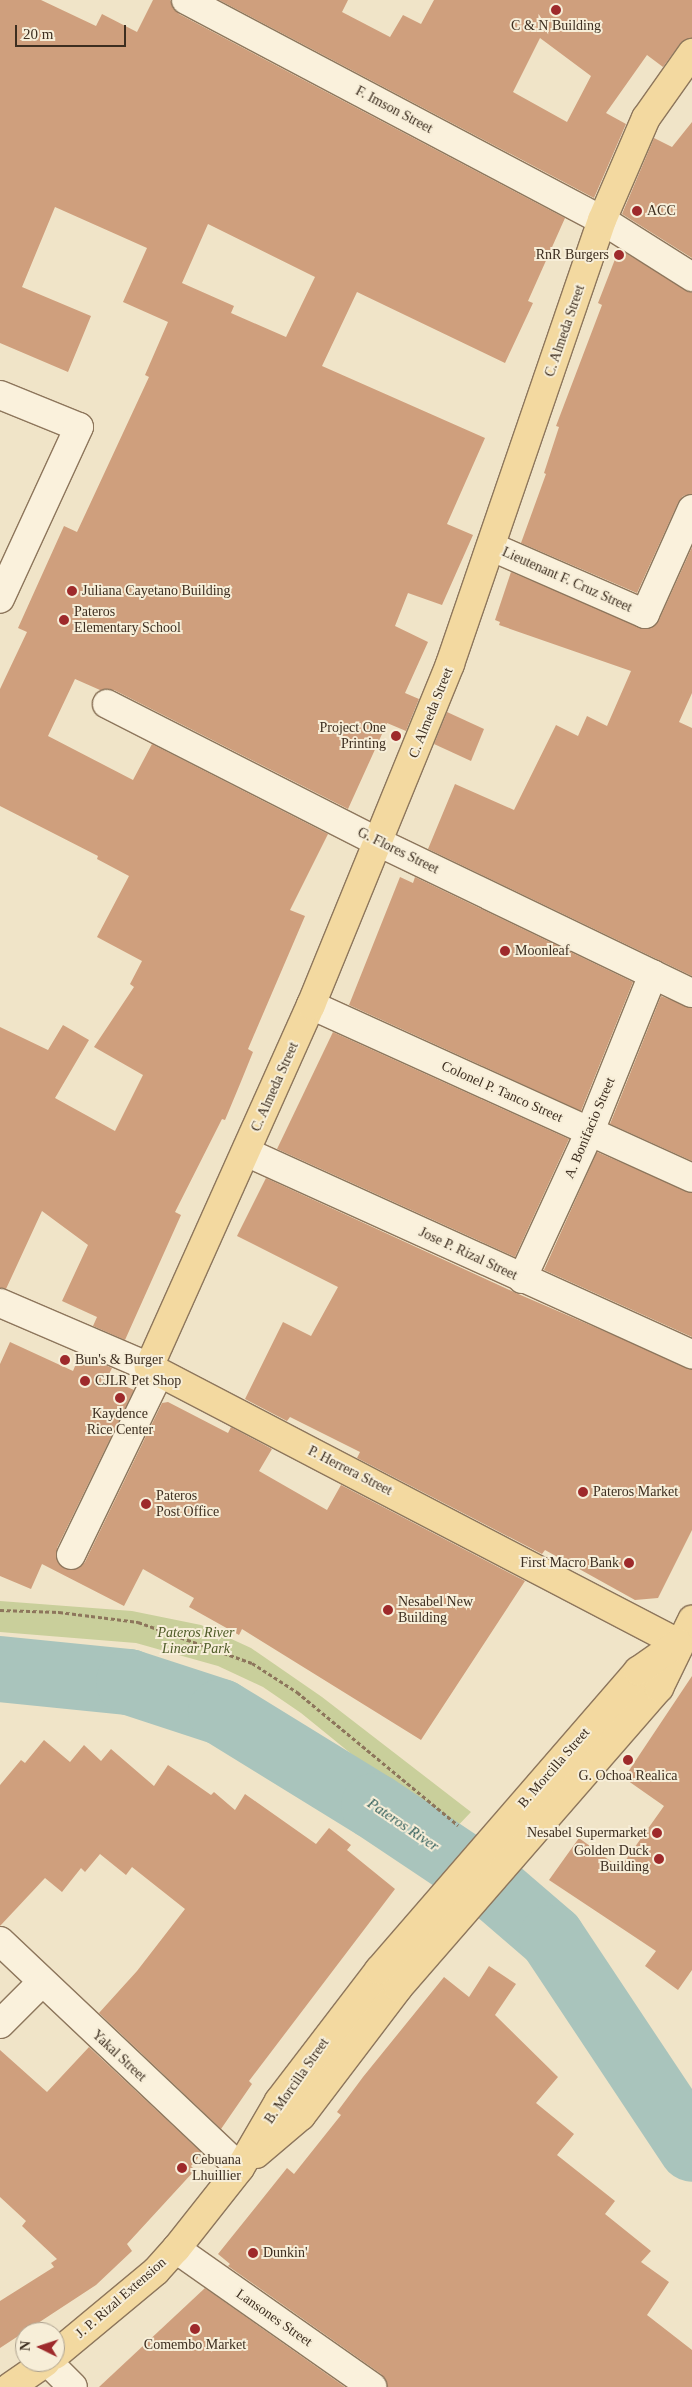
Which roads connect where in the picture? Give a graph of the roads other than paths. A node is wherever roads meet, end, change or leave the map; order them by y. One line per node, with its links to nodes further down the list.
1 (186, 0): 3 (street, F. Imson Street)
2 (692, 53): 3 (main road, C. Almeda Street)
3 (602, 220): 4 (street, F. Imson Street); 7 (main road, C. Almeda Street)
4 (692, 277)
5 (0, 394): 8 (street)
6 (692, 509): 7 (street, Lieutenant F. Cruz Street)
7 (492, 547): 10 (main road, C. Almeda Street)
8 (0, 599)
9 (107, 704): 10 (street, G. Flores Street)
10 (380, 843): 11 (street, G. Flores Street); 13 (main road, C. Almeda Street)
11 (653, 974): 12 (street, G. Flores Street); 14 (street, A. Bonifacio Street)
12 (692, 993)
13 (311, 1005): 14 (street, Colonel P. Tanco Street); 15 (main road, C. Almeda Street)
14 (590, 1131): 16 (street, Colonel P. Tanco Street); 17 (street, A. Bonifacio Street)
15 (246, 1152): 17 (street, Jose P. Rizal Street); 20 (main road, C. Almeda Street)
16 (692, 1178)
17 (522, 1279): 19 (street, Jose P. Rizal Street)
18 (0, 1303): 20 (street, P. Herrera Street)
19 (692, 1354)
20 (154, 1370): 21 (street); 22 (main road, P. Herrera Street)
21 (71, 1555)
22 (688, 1639): 26 (main road, B. Morcilla Street)
23 (0, 1941): 24 (street, Yakal Street)
24 (41, 1983): 25 (street); 26 (street, Yakal Street)
25 (0, 2024)
26 (240, 2168): 27 (main road, J. P. Rizal Extension)
27 (176, 2250): 28 (main road, J. P. Rizal Extension); 33 (street, Lansones Street)
28 (65, 2347)
29 (32, 2372): 31 (main road)
30 (57, 2372): 32 (street)
31 (10, 2387)
32 (72, 2387)
33 (372, 2387)

